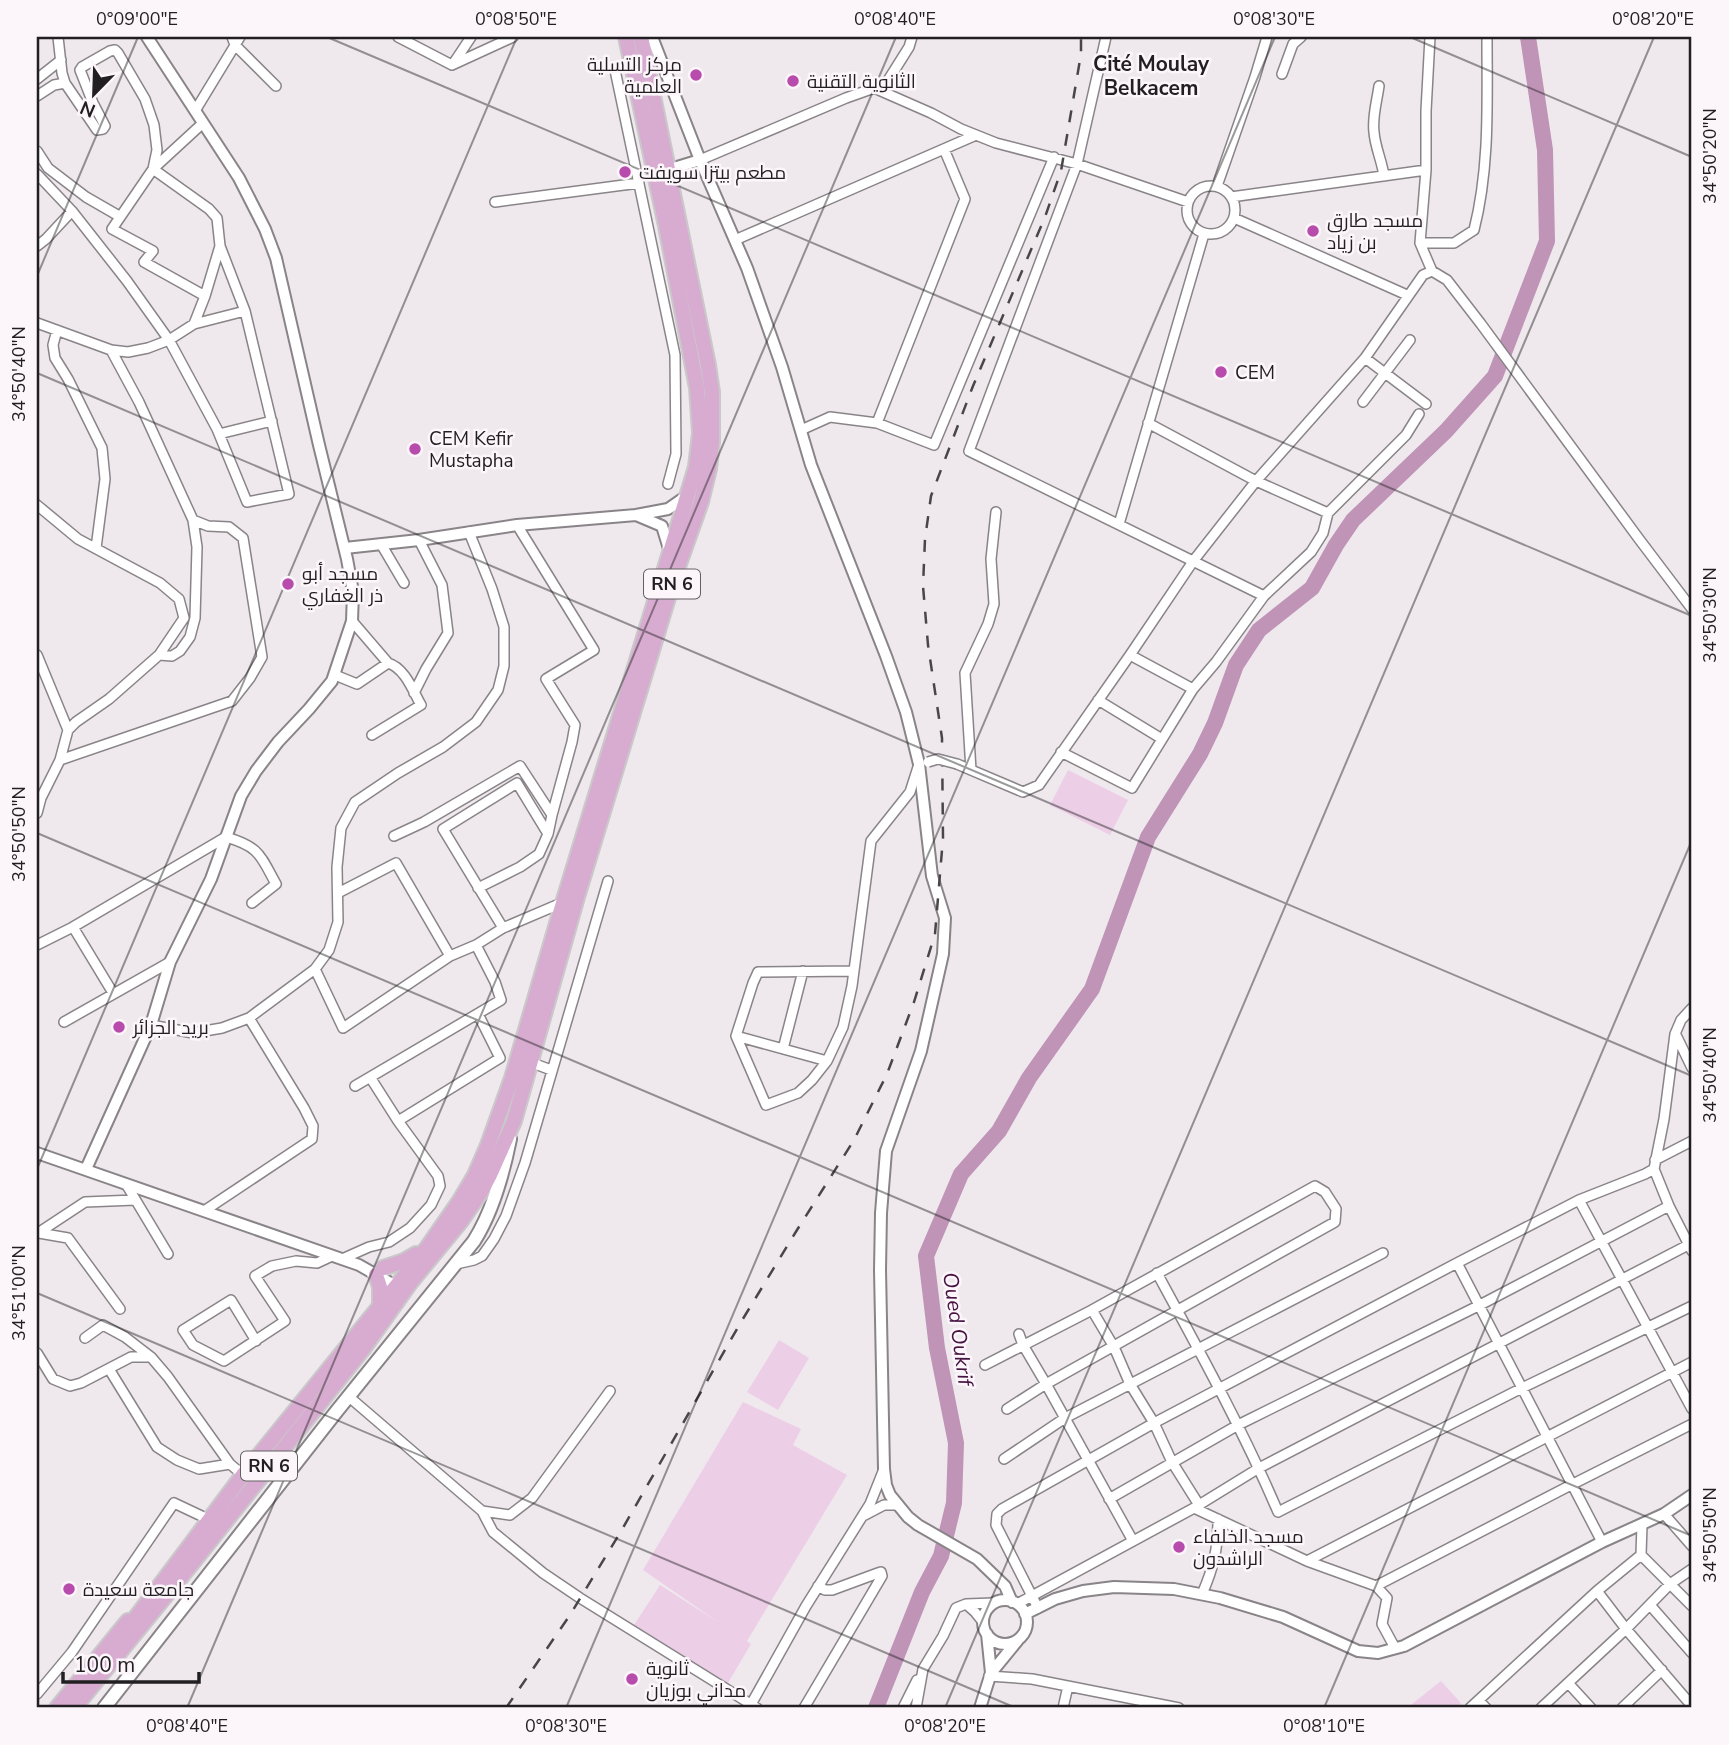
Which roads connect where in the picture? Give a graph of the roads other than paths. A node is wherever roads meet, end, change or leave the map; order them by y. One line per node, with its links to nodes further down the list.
1 (58, 37): 17 (street)
2 (148, 37): 29 (street)
3 (398, 37): 16 (street)
4 (471, 37): 18 (street)
5 (513, 37): 18 (street)
6 (626, 37): 23 (main road, RN 6)
7 (641, 37): 38 (main road, RN 6)
8 (652, 37): 35 (street)
9 (912, 37): 27 (street)
10 (1106, 37): 36 (street)
11 (1267, 37): 44 (street)
12 (1301, 37): 20 (street)
13 (1430, 37): 39 (street)
14 (1488, 37): 53 (street)
15 (236, 39): 24 (street); 29 (street)
16 (412, 40): 18 (street)
17 (61, 60): 21 (street); 22 (street)
18 (452, 65)
19 (615, 70): 25 (street)
20 (1282, 74)
21 (37, 79)
22 (65, 83): 28 (street); 37 (street)
23 (635, 83): 25 (street); 41 (main road, RN 6)
24 (276, 86)
25 (618, 86): 43 (street)
26 (1379, 86): 42 (street)
27 (882, 90): 31 (street); 35 (street)
28 (37, 96)
29 (195, 111): 30 (street)
30 (203, 123): 37 (street); 93 (street)
31 (976, 135): 32 (street); 34 (street)
32 (944, 149): 52 (street); 72 (street)
33 (37, 151): 49 (street)
34 (1054, 157): 36 (street); 72 (street)
35 (700, 160): 38 (street); 52 (street)
36 (1077, 164): 47 (street); 85 (street)
37 (153, 169): 49 (street); 55 (street)
38 (669, 170): 41 (street); 88 (main road, RN 6)
39 (1426, 170): 42 (street); 53 (street)
40 (37, 174): 48 (street)
41 (655, 175): 78 (main road, RN 6)
42 (1384, 176): 45 (street)
43 (639, 183): 46 (street); 77 (street)
44 (1217, 186): 45 (street); 47 (street)
45 (1231, 197): 50 (street)
46 (495, 202)
47 (1188, 202): 51 (street)
48 (72, 211): 54 (street); 63 (street)
49 (119, 216): 58 (street)
50 (1234, 218): 51 (street); 57 (street)
51 (1204, 233): 73 (street)
52 (734, 240): 74 (street)
53 (1420, 243): 56 (street)
54 (37, 246)
55 (220, 246): 58 (street); 59 (street)
56 (1432, 271): 57 (street); 98 (street)
57 (1407, 295): 66 (street)
58 (205, 296): 61 (street)
59 (245, 311): 61 (street); 71 (street)
60 (37, 323): 62 (street)
61 (194, 324): 63 (street)
62 (57, 330): 65 (street); 92 (street)
63 (169, 340): 65 (street); 75 (street)
64 (1410, 340): 67 (street)
65 (111, 350): 84 (street)
66 (1365, 358): 67 (street); 76 (street)
67 (1386, 373): 68 (street); 69 (street)
68 (1363, 402)
69 (1426, 404)
70 (1419, 414): 82 (street)
71 (272, 421): 75 (street); 75 (street)
72 (877, 423): 74 (street)
73 (1148, 423): 76 (street); 85 (street)
74 (801, 430): 113 (street)
75 (219, 434)
76 (1256, 481): 82 (street); 95 (street)
77 (668, 484)
78 (688, 495): 80 (street); 88 (main road, RN 6)
79 (37, 505): 92 (street)
80 (668, 509): 83 (street); 88 (street)
81 (996, 512): 114 (street)
82 (1328, 513): 97 (street)
83 (636, 515): 86 (street); 87 (street)
84 (193, 520): 101 (street); 112 (street)
85 (1119, 524): 95 (street)
86 (517, 525): 89 (street); 116 (street)
87 (662, 526): 88 (street); 94 (street)
88 (683, 526): 94 (main road, RN 6); 124 (main road, RN 6)
89 (469, 532): 90 (street); 122 (street)
90 (419, 540): 91 (street); 106 (street)
91 (381, 544): 93 (street); 96 (street)
92 (96, 548): 101 (street)
93 (345, 548): 99 (street)
94 (670, 553): 124 (main road, RN 6)
95 (1194, 560): 97 (street); 102 (street)
96 (404, 583)
97 (1264, 596): 105 (street)
98 (1692, 609)
99 (352, 621): 103 (street); 104 (street)
100 (37, 655): 108 (street)
101 (159, 655): 108 (street)
102 (1130, 655): 105 (street); 107 (street)
103 (388, 663): 104 (street); 106 (street)
104 (335, 675): 119 (street)
105 (1193, 689): 110 (street)
106 (414, 693): 109 (street)
107 (1098, 699): 110 (street); 111 (street)
108 (68, 730): 112 (street)
109 (372, 735)
110 (1162, 738): 111 (street)
111 (1061, 752): 114 (street)
112 (60, 760): 115 (street)
113 (924, 763): 114 (street, bridge); 133 (street); 214 (street)
114 (971, 770)
115 (37, 813)
116 (552, 815): 117 (street); 118 (street)
117 (548, 834): 121 (street); 121 (street)
118 (394, 836)
119 (226, 837): 123 (street); 125 (street); 130 (street)
120 (608, 881): 146 (street)
121 (478, 888): 126 (street)
122 (338, 893): 129 (street); 131 (street)
123 (252, 903)
124 (569, 907): 126 (street); 144 (main road, RN 6); 158 (main road, RN 6)
125 (73, 927): 128 (street); 134 (street)
126 (503, 928): 127 (street)
127 (476, 945): 129 (street); 136 (street)
128 (37, 946)
129 (450, 956): 131 (street)
130 (170, 962): 134 (street); 139 (street)
131 (314, 969): 137 (street)
132 (803, 971): 133 (street); 141 (street); 142 (street)
133 (853, 971): 143 (street)
134 (113, 993): 138 (street)
135 (1692, 1008): 140 (street)
136 (478, 1014): 147 (street); 149 (street)
137 (248, 1018): 139 (street); 160 (street)
138 (64, 1022)
139 (151, 1025): 154 (street)
140 (1675, 1034): 145 (street); 153 (street)
141 (736, 1036): 142 (street); 143 (street)
142 (783, 1049): 143 (street)
143 (827, 1061)
144 (530, 1062): 146 (street); 150 (main road, RN 6)
145 (1692, 1068)
146 (551, 1070): 171 (street)
147 (370, 1077): 148 (street); 149 (street)
148 (355, 1086)
149 (398, 1121): 169 (street)
150 (514, 1121): 161 (main road, RN 6); 166 (main road)
151 (1692, 1140): 153 (street)
152 (37, 1153): 154 (street)
153 (1654, 1165): 157 (street); 159 (street)
154 (86, 1169): 155 (street)
155 (126, 1184): 156 (street); 160 (street)
156 (135, 1200): 162 (street); 168 (street)
157 (1579, 1200): 163 (street); 170 (street)
158 (458, 1202): 161 (main road); 165 (main road, RN 6)
159 (1669, 1206): 163 (street); 164 (street)
160 (204, 1211): 169 (street)
161 (461, 1221): 166 (main road); 175 (main road, RN 6)
162 (38, 1232): 179 (street)
163 (1601, 1241): 174 (street); 177 (street)
164 (1691, 1246): 174 (street)
165 (426, 1248): 172 (main road); 175 (main road, RN 6)
166 (465, 1252): 171 (main road)
167 (1383, 1253): 189 (street)
168 (168, 1254)
169 (337, 1258): 172 (street); 185 (street)
170 (1457, 1263): 177 (street); 198 (street)
171 (454, 1265): 201 (main road)
172 (379, 1272): 175 (street); 176 (main road)
173 (1157, 1273): 180 (street); 181 (street); 181 (street)
174 (1621, 1279): 182 (street); 186 (street)
175 (403, 1284): 176 (main road, RN 6); 232 (main road, RN 6)
176 (380, 1305): 215 (main road, RN 6)
177 (1478, 1306): 186 (street); 207 (street)
178 (1692, 1306): 182 (street)
179 (120, 1309)
180 (1092, 1310): 187 (street); 188 (street)
181 (1177, 1311): 188 (street); 189 (street)
182 (1648, 1328): 195 (street); 199 (street)
183 (1019, 1334): 187 (street)
184 (85, 1338): 191 (street)
185 (256, 1341): 185 (street)
186 (1497, 1343): 199 (street); 213 (street)
187 (1023, 1345): 193 (street); 196 (street)
188 (1114, 1347): 196 (street); 197 (street)
189 (1198, 1348): 197 (street); 198 (street)
190 (37, 1353): 194 (street)
191 (151, 1357): 194 (street); 212 (street)
192 (1692, 1362): 195 (street)
193 (985, 1365)
194 (109, 1368): 212 (street)
195 (1672, 1372): 203 (street); 208 (street)
196 (1046, 1384): 202 (street); 204 (street)
197 (1130, 1384): 204 (street); 205 (street)
198 (1219, 1388): 205 (street); 207 (street)
199 (1522, 1388): 208 (street); 213 (street)
200 (610, 1391): 221 (street)
201 (348, 1396): 221 (street); 267 (main road)
202 (1007, 1409)
203 (1692, 1409)
204 (1065, 1418): 209 (street); 210 (street)
205 (1154, 1423): 210 (street); 211 (street)
206 (1692, 1424): 216 (street)
207 (1238, 1425): 211 (street); 213 (street)
208 (1547, 1436): 216 (street); 231 (street)
209 (1004, 1459)
210 (1088, 1460): 218 (street); 240 (street)
211 (1171, 1462): 218 (street); 220 (street)
212 (230, 1464): 215 (street)
213 (1259, 1468): 220 (street)
214 (884, 1469): 219 (street); 223 (street)
215 (243, 1475): 225 (main road, RN 6)
216 (1571, 1485): 228 (street); 236 (street)
217 (1692, 1495): 222 (street)
218 (1109, 1499): 227 (street)
219 (898, 1505): 223 (street); 234 (street)
220 (1197, 1507): 224 (street); 227 (street)
221 (482, 1511): 261 (street)
222 (1664, 1514): 226 (street); 229 (street)
223 (861, 1518): 237 (street)
224 (1218, 1519): 231 (street); 239 (street)
225 (210, 1520): 232 (main road, RN 6); 258 (street)
226 (1642, 1524): 228 (street); 230 (street)
227 (1133, 1541): 240 (street)
228 (1602, 1542): 251 (street)
229 (1692, 1546)
230 (1641, 1555): 235 (street); 238 (street)
231 (1307, 1561): 236 (street)
232 (184, 1564): 263 (main road, RN 6); 264 (main road, RN 6); 265 (main road, RN 6); 266 (main road, RN 6)
233 (1692, 1569): 235 (street)
234 (993, 1574): 241 (street); 242 (street)
235 (1670, 1584): 244 (street); 245 (street)
236 (1376, 1586): 251 (street)
237 (818, 1587): 261 (street); 268 (street)
238 (1597, 1591): 249 (street); 259 (street)
239 (1202, 1594): 246 (street); 251 (street)
240 (1032, 1596): 242 (street); 246 (street)
241 (996, 1602): 242 (street); 243 (street); 248 (street)
242 (1014, 1603): 247 (street)
243 (966, 1604): 248 (street); 253 (street)
244 (1650, 1605): 249 (street); 252 (street)
245 (1692, 1606)
246 (1038, 1608): 247 (street)
247 (1025, 1614): 250 (street)
248 (985, 1628): 250 (street); 255 (street)
249 (1626, 1629): 254 (street); 256 (street)
250 (1018, 1639): 255 (street)
251 (1395, 1648)
252 (1692, 1653)
253 (923, 1669): 269 (street); 270 (street)
254 (1662, 1670): 260 (street); 278 (street)
255 (990, 1675): 257 (street); 271 (street)
256 (1569, 1684): 276 (street); 277 (street)
257 (1068, 1686): 262 (street); 272 (street)
258 (37, 1694)
259 (1479, 1701): 274 (street); 275 (street)
260 (1692, 1706)
261 (752, 1707)
262 (1166, 1707): 273 (street)
263 (57, 1708)
264 (65, 1708)
265 (74, 1708)
266 (81, 1708)
267 (104, 1708)
268 (804, 1708)
269 (903, 1708)
270 (915, 1708)
271 (980, 1708)
272 (1063, 1708)
273 (1179, 1708)
274 (1470, 1708)
275 (1486, 1708)
276 (1541, 1708)
277 (1591, 1708)
278 (1622, 1708)

